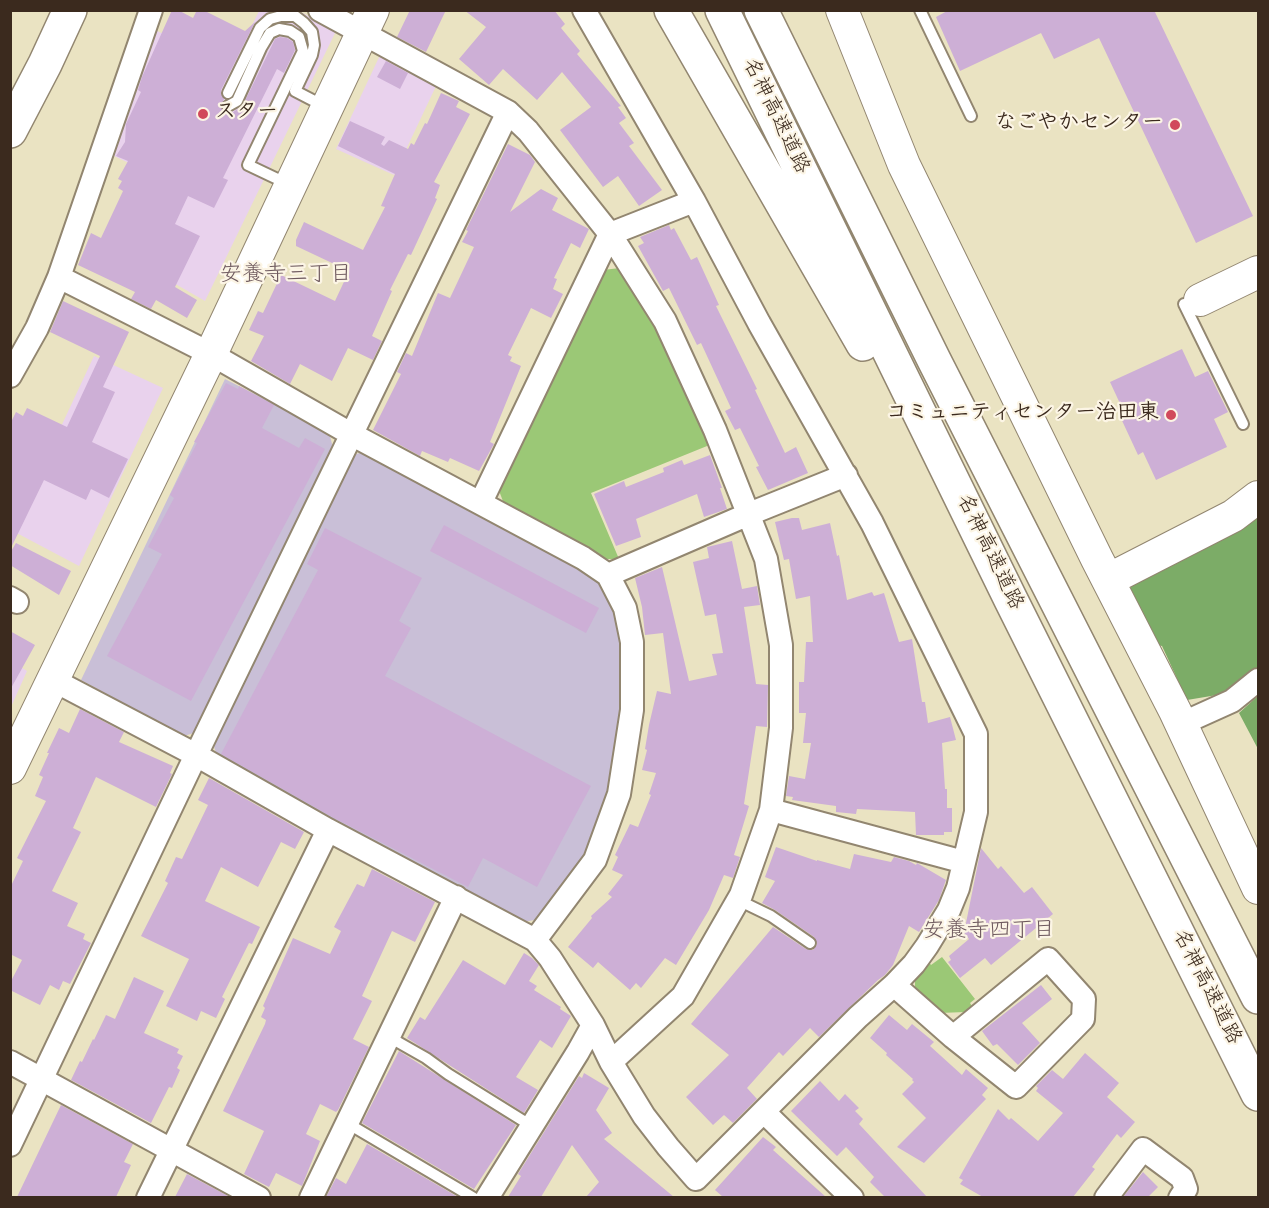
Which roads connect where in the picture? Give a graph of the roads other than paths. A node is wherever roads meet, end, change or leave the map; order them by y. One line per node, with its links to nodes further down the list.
1 (70, 10): 16 (highway)
2 (151, 10): 21 (street)
3 (320, 10): 10 (street)
4 (584, 10): 18 (street)
5 (671, 10): 33 (highway)
6 (722, 10): 33 (highway, 名神高速道路)
7 (761, 10): 48 (highway, 名神高速道路)
8 (842, 10): 32 (street)
9 (920, 10): 15 (lane)
10 (368, 22): 13 (street); 14 (street)
11 (228, 93): 13 (lane)
12 (228, 106): 17 (lane)
13 (327, 107): 17 (street)
14 (508, 112): 19 (street); 26 (street)
15 (971, 116)
16 (10, 131)
17 (291, 185): 23 (street)
18 (694, 201): 19 (street); 27 (street)
19 (610, 234): 29 (street); 30 (street)
20 (1258, 272): 22 (street)
21 (59, 277): 23 (street); 24 (street)
22 (1192, 302): 25 (lane)
23 (211, 354): 26 (street); 34 (street)
24 (10, 376)
25 (1243, 423)
26 (351, 434): 29 (street); 37 (street)
27 (846, 475): 30 (street); 41 (street)
28 (1258, 497): 32 (street)
29 (481, 502): 31 (street)
30 (749, 514): 31 (street); 39 (street)
31 (608, 575): 45 (street)
32 (1108, 580): 36 (street)
33 (1011, 600): 55 (highway, 名神高速道路)
34 (53, 680): 37 (street); 38 (street)
35 (1258, 680): 36 (street)
36 (1181, 724): 42 (street)
37 (196, 755): 40 (street); 54 (street)
38 (10, 768)
39 (771, 810): 41 (street); 44 (street)
40 (328, 830): 43 (street); 60 (street)
41 (964, 862): 47 (street)
42 (1258, 888)
43 (456, 897): 45 (street); 50 (street)
44 (738, 900): 46 (lane); 53 (street)
45 (535, 940): 49 (street)
46 (810, 943)
47 (894, 985): 51 (street); 56 (street)
48 (1258, 997)
49 (592, 1025): 53 (street); 58 (street)
50 (389, 1037): 57 (street); 58 (lane)
51 (954, 1037): 51 (street)
52 (10, 1062): 54 (street)
53 (611, 1062): 61 (street)
54 (42, 1079): 59 (street); 60 (street)
55 (1258, 1094)
56 (764, 1112): 61 (street); 67 (street)
57 (347, 1123): 64 (street); 65 (lane)
58 (531, 1125): 66 (street)
59 (10, 1145)
60 (172, 1149): 62 (street); 63 (street)
61 (699, 1188)
62 (148, 1197)
63 (259, 1197)
64 (311, 1197)
65 (474, 1197)
66 (487, 1197)
67 (852, 1197)
68 (1106, 1197): 69 (street)
69 (1180, 1197)

